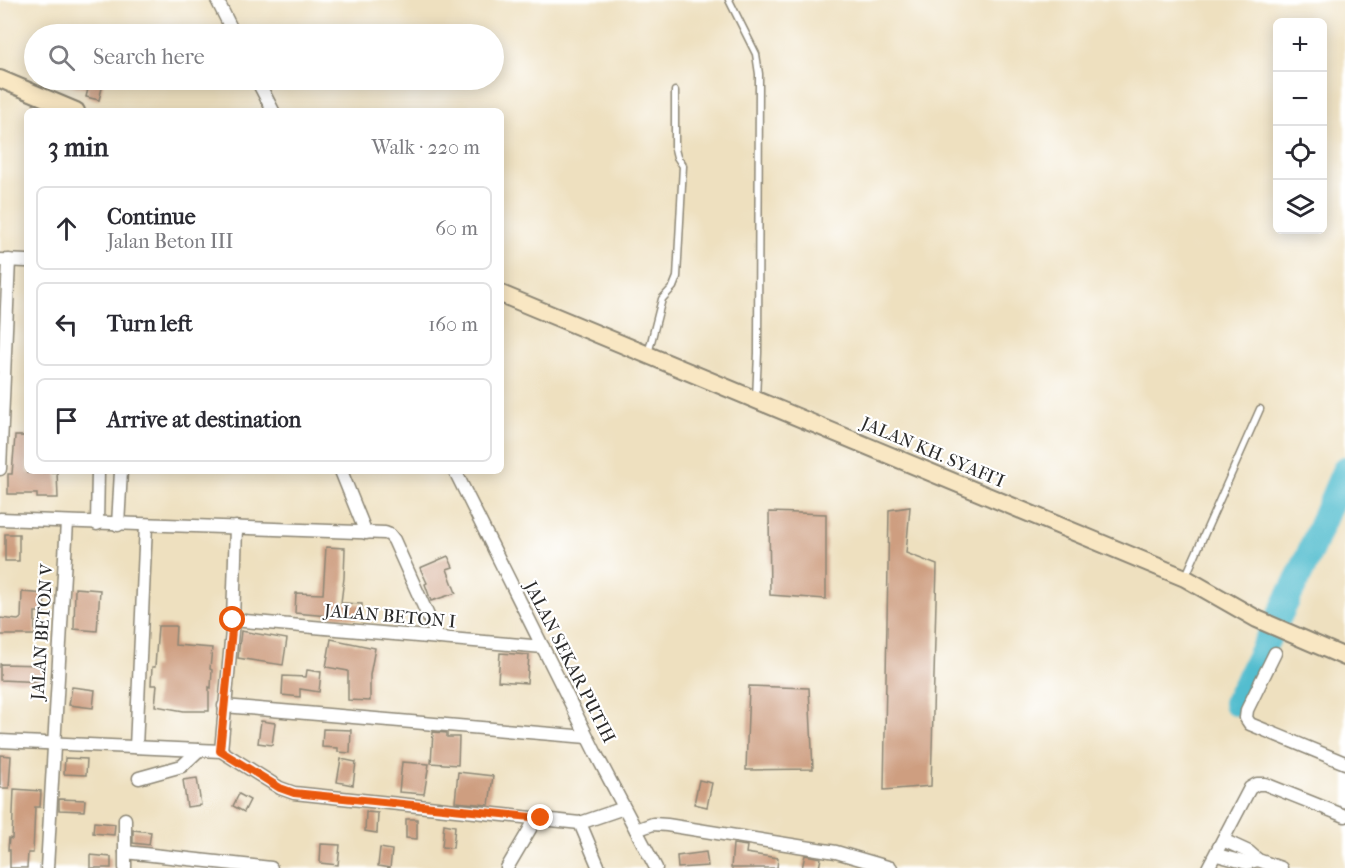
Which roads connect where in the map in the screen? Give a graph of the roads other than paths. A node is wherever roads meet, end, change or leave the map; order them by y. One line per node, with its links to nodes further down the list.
1 (217, 0): 3 (street)
2 (729, 0): 15 (lane)
3 (229, 24)
4 (0, 79): 5 (main road)
5 (24, 89)
6 (26, 90): 9 (main road)
7 (262, 90): 10 (street)
8 (675, 91): 14 (lane)
9 (69, 108)
10 (271, 108)
11 (4, 260): 12 (street); 17 (street)
12 (24, 261)
13 (504, 295): 14 (main road, JALAN KH. SYAFI'I)
14 (648, 355): 15 (main road, JALAN KH. SYAFI'I)
15 (756, 399): 29 (main road, JALAN KH. SYAFI'I)
16 (1260, 409): 29 (lane)
17 (0, 469)
18 (99, 474): 24 (street)
19 (121, 474): 25 (street)
20 (342, 474): 28 (street)
21 (456, 474): 32 (street, JALAN SEKAR PUTIH)
22 (0, 519): 23 (street)
23 (68, 522): 24 (street); 38 (street, JALAN BETON V)
24 (97, 524): 25 (street)
25 (118, 525): 26 (street)
26 (146, 525): 27 (street); 39 (street)
27 (236, 527): 28 (street); 30 (street)
28 (366, 533): 31 (street)
29 (1185, 578): 34 (main road, JALAN KH. SYAFI'I)
30 (233, 620): 31 (street, JALAN BETON I); 35 (street)
31 (438, 638): 32 (street, JALAN BETON I)
32 (543, 647): 36 (street, JALAN SEKAR PUTIH)
33 (1275, 653): 42 (street)
34 (1345, 657)
35 (224, 706): 36 (street); 41 (street)
36 (587, 737): 44 (street, JALAN SEKAR PUTIH)
37 (0, 741): 38 (street)
38 (53, 743): 39 (street); 54 (street, JALAN BETON V)
39 (136, 747): 40 (street)
40 (199, 750): 41 (street); 43 (street)
41 (220, 751): 46 (street)
42 (1345, 763)
43 (139, 778)
44 (624, 807): 48 (street); 49 (street, JALAN SEKAR PUTIH)
45 (1345, 816): 50 (street)
46 (539, 818): 48 (street); 57 (street)
47 (125, 819): 51 (street)
48 (580, 823): 58 (street)
49 (636, 830): 59 (street, JALAN SEKAR PUTIH); 60 (street)
50 (1223, 840): 52 (street); 53 (street)
51 (125, 852): 55 (street); 56 (street)
52 (1217, 855): 53 (street); 61 (street)
53 (1258, 860): 62 (street)
54 (47, 868)
55 (125, 868)
56 (272, 868)
57 (507, 868)
58 (598, 868)
59 (656, 868)
60 (891, 868)
61 (1208, 868)
62 (1281, 868)

